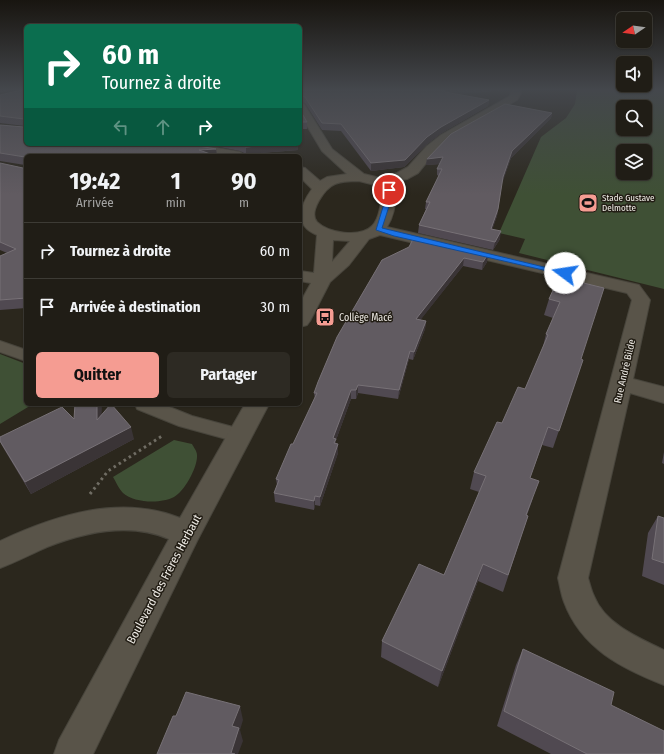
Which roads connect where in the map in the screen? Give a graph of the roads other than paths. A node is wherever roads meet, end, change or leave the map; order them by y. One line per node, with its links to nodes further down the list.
1 (309, 125): 5 (street)
2 (466, 125): 8 (street)
3 (188, 146): 4 (street)
4 (230, 154)
5 (325, 161): 7 (street); 9 (street)
6 (302, 172): 9 (street)
7 (359, 177): 8 (street); 9 (street)
8 (380, 182): 11 (street)
9 (320, 186): 10 (street)
10 (304, 217): 12 (street)
11 (371, 232): 12 (street); 14 (street); 18 (street, Rue André Bilde)
12 (325, 233): 14 (street)
13 (302, 276): 14 (street)
14 (322, 279): 15 (street)
15 (302, 317)
16 (0, 346): 17 (lane)
17 (24, 355)
18 (620, 383): 19 (street); 25 (street, Rue André Bilde)
19 (664, 395)
20 (149, 406): 22 (lane)
21 (256, 406): 22 (street, Boulevard des Frères Herbaut)
22 (241, 436): 23 (street, Boulevard des Frères Herbaut)
23 (188, 533): 24 (street); 26 (street, Boulevard des Frères Herbaut)
24 (0, 555)
25 (664, 668)
26 (72, 754)

